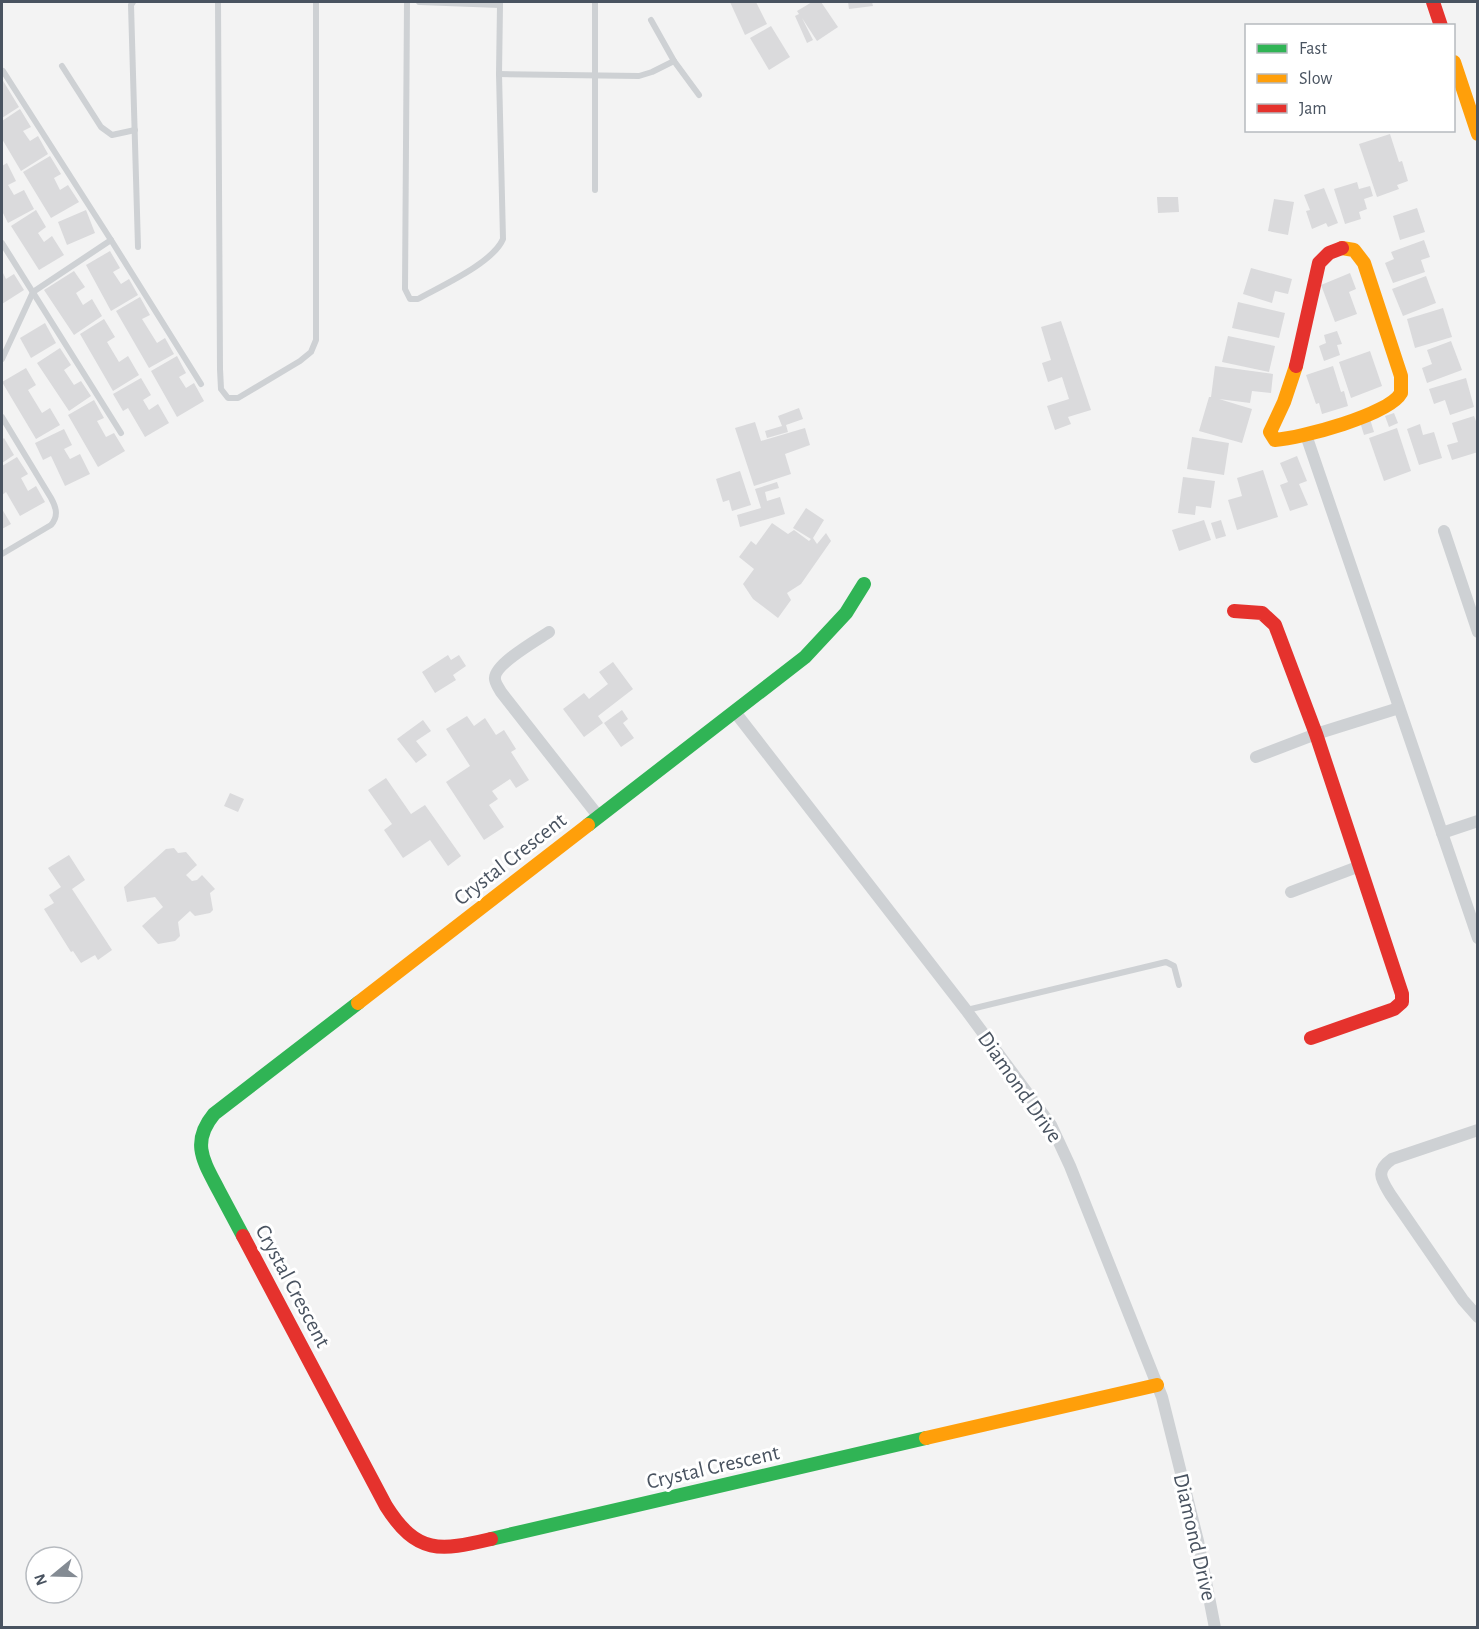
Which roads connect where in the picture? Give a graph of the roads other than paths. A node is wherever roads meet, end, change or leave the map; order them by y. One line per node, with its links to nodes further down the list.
1 (133, 2): 18 (lane)
2 (218, 2): 3 (lane)
3 (316, 2)
4 (407, 2): 15 (lane)
5 (419, 2): 8 (lane)
6 (595, 2): 16 (lane)
7 (1433, 2): 10 (street)
8 (500, 3): 15 (lane)
9 (651, 20): 11 (lane)
10 (1441, 24)
11 (674, 61): 16 (lane); 17 (lane)
12 (1455, 65): 19 (street)
13 (62, 66): 18 (lane)
14 (3, 71): 21 (lane)
15 (500, 74): 16 (lane)
16 (594, 75): 20 (lane)
17 (699, 95)
18 (135, 130): 23 (lane)
19 (1478, 134)
20 (595, 190)
21 (111, 240): 24 (lane); 26 (lane)
22 (2, 243): 24 (lane)
23 (138, 247)
24 (33, 292): 25 (lane); 28 (lane)
25 (2, 359)
26 (201, 384)
27 (2, 417): 31 (lane)
28 (121, 433)
29 (1306, 435): 29 (street); 36 (street)
30 (1444, 531): 35 (street)
31 (2, 554)
32 (864, 584): 37 (street, Crystal Crescent)
33 (1234, 611): 38 (street)
34 (549, 632): 40 (street)
35 (1478, 632)
36 (1400, 708): 38 (street); 42 (street)
37 (735, 712): 40 (street, Crystal Crescent); 47 (street, Diamond Drive)
38 (1316, 734): 39 (street); 43 (street)
39 (1256, 757)
40 (599, 817): 51 (street, Crystal Crescent)
41 (1478, 821): 42 (street)
42 (1442, 833): 45 (street)
43 (1360, 866): 44 (street); 48 (street)
44 (1291, 892)
45 (1478, 938)
46 (1179, 985): 47 (lane)
47 (966, 1010): 51 (street, Diamond Drive)
48 (1311, 1038)
49 (1478, 1130): 50 (street)
50 (1478, 1317)
51 (1157, 1385): 52 (street, Diamond Drive)
52 (1215, 1628)

